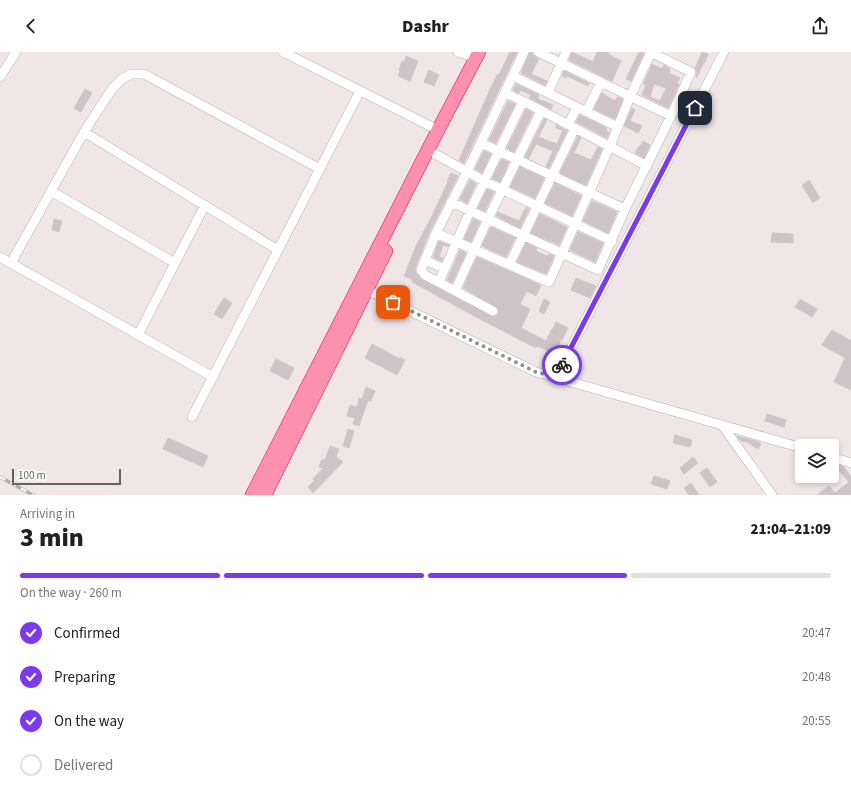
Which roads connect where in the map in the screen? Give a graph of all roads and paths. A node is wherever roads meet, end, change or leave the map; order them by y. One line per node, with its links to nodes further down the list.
1 (16, 52): 12 (street)
2 (283, 52): 14 (street)
3 (458, 52): 9 (street)
4 (524, 52): 11 (street)
5 (538, 52): 10 (street)
6 (566, 52): 10 (street)
7 (651, 52): 17 (street); 22 (street)
8 (724, 52): 66 (street)
9 (480, 54): 25 (highway); 30 (highway)
10 (561, 63): 13 (street); 16 (street)
11 (513, 76): 15 (street); 16 (street)
12 (0, 77)
13 (600, 82): 17 (street); 21 (street)
14 (360, 91): 25 (street); 33 (street)
15 (505, 93): 18 (street); 27 (street)
16 (548, 93): 19 (street)
17 (630, 97): 22 (street); 24 (street)
18 (523, 101): 20 (street); 29 (street)
19 (577, 107): 21 (street); 23 (street)
20 (541, 111): 23 (street); 31 (street)
21 (586, 112): 24 (street)
22 (671, 116): 32 (street)
23 (572, 127): 28 (street); 35 (street)
24 (618, 127): 28 (street)
25 (438, 130): 72 (highway)
26 (84, 132): 33 (street); 38 (street); 41 (street)
27 (481, 143): 29 (street); 34 (street)
28 (610, 146): 32 (street); 39 (street)
29 (499, 151): 31 (street); 36 (street)
30 (435, 154): 34 (street); 61 (highway)
31 (517, 160): 35 (street); 37 (street)
32 (647, 166): 43 (street)
33 (320, 169): 51 (street)
34 (467, 172): 36 (street); 40 (street)
35 (552, 175): 39 (street); 42 (street)
36 (484, 181): 37 (street); 44 (street)
37 (502, 190): 42 (street); 45 (street)
38 (51, 191): 56 (street); 57 (street)
39 (590, 193): 43 (street); 46 (street)
40 (451, 202): 44 (street); 47 (street)
41 (204, 205): 51 (street); 57 (street)
42 (537, 206): 46 (street); 48 (street)
43 (625, 209): 49 (street)
44 (470, 211): 45 (street); 50 (street)
45 (488, 219): 48 (street); 52 (street)
46 (575, 224): 49 (street); 53 (street)
47 (436, 233): 50 (street); 55 (street)
48 (524, 236): 53 (street); 58 (street)
49 (612, 241): 53 (street)
50 (457, 242): 52 (street); 59 (street)
51 (278, 250): 65 (street)
52 (474, 250): 58 (street); 62 (street)
53 (562, 254): 58 (street)
54 (0, 257): 56 (street)
55 (425, 260): 59 (street); 60 (street)
56 (11, 263): 64 (street)
57 (174, 263): 64 (street)
58 (510, 265)
59 (444, 269): 60 (street)
60 (439, 282): 62 (street)
61 (367, 290): 66 (street); 73 (highway)
62 (455, 291): 63 (street)
63 (493, 311)
64 (138, 335): 65 (street)
65 (213, 377): 67 (street)
66 (556, 377): 68 (street)
67 (192, 417)
68 (722, 424): 69 (street); 74 (street)
69 (795, 446)
70 (839, 459): 71 (street)
71 (851, 463)
72 (252, 495)
73 (265, 495)
74 (772, 495)

